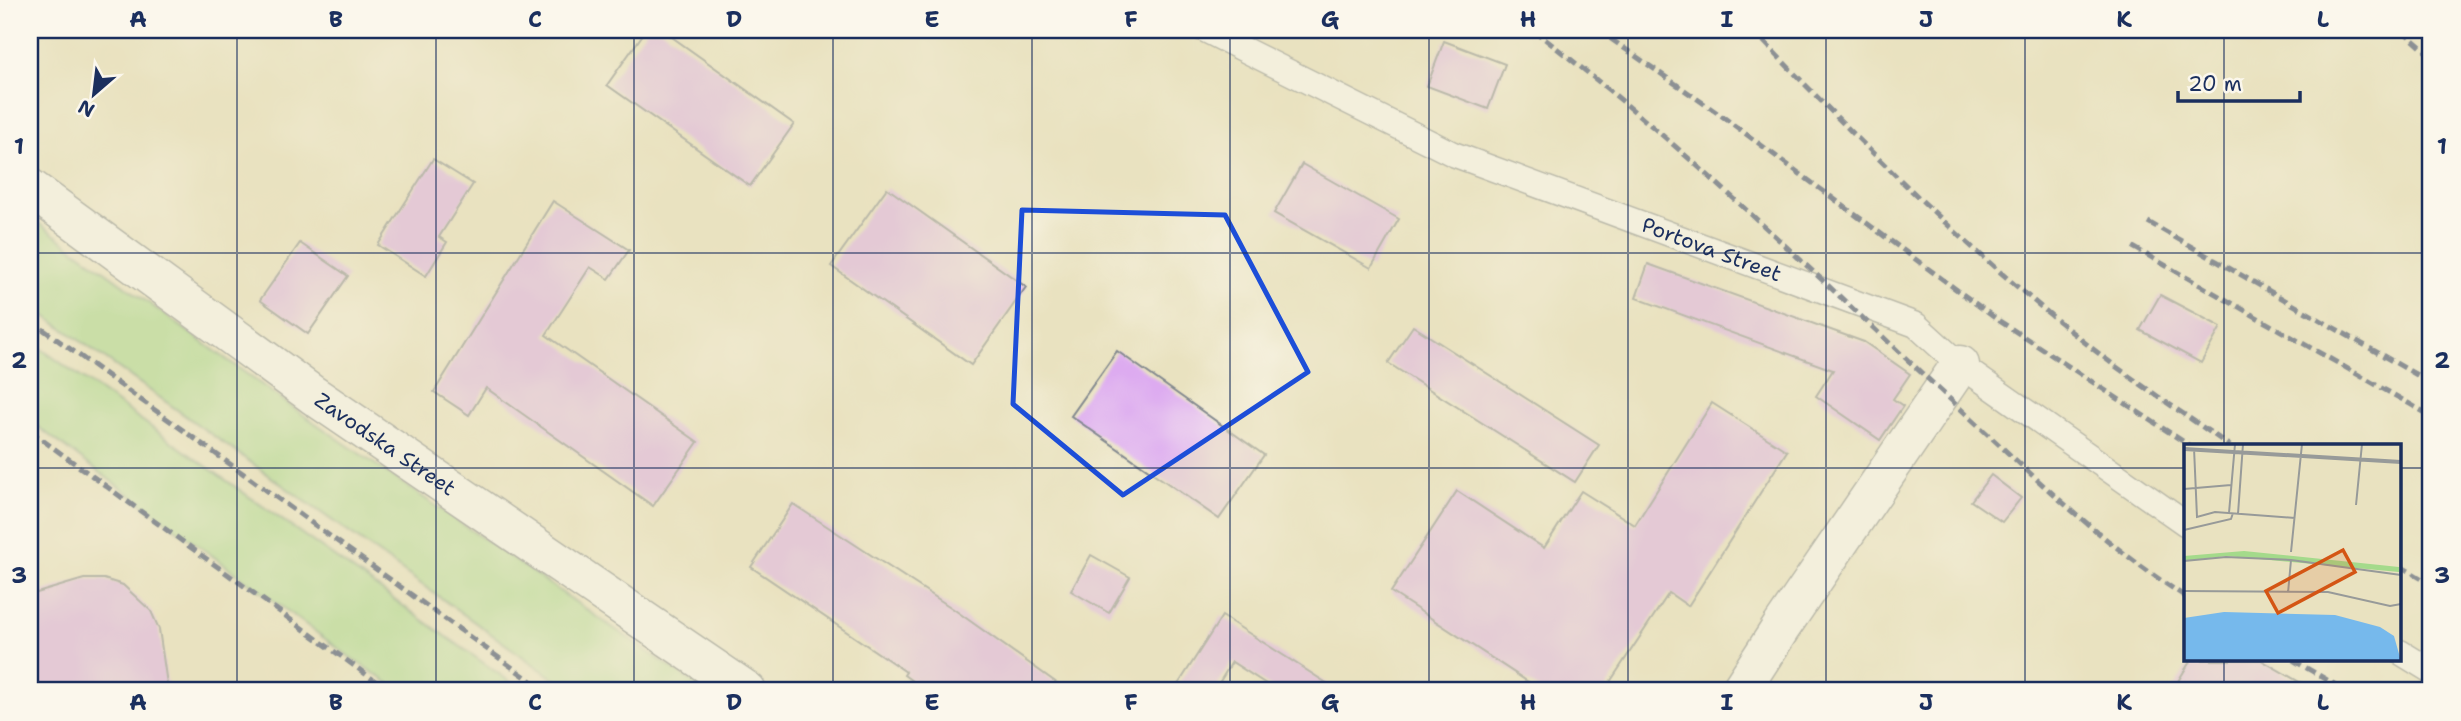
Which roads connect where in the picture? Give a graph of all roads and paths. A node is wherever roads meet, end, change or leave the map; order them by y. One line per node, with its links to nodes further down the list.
1 (1205, 30): 3 (lane, Portova Street)
2 (30, 188): 7 (street, Zavodska Street)
3 (1960, 365): 4 (lane, Portova Street); 8 (street)
4 (2184, 523)
5 (2402, 653): 6 (lane)
6 (2431, 671)
7 (747, 691)
8 (1741, 691)

